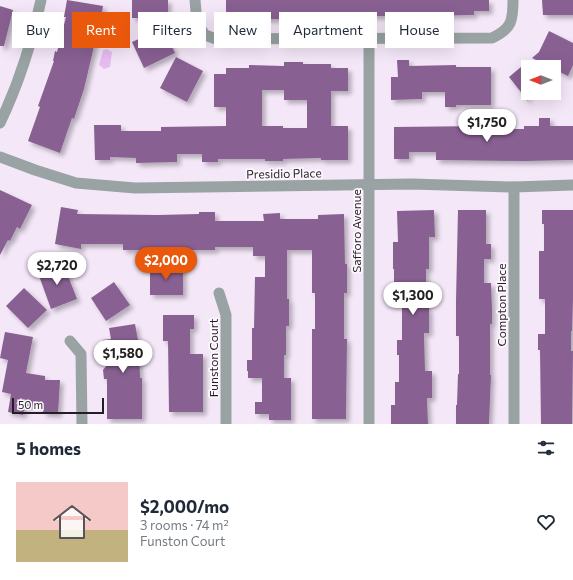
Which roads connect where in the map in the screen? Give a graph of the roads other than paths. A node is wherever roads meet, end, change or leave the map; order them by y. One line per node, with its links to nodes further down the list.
1 (41, 0): 7 (street)
2 (196, 0): 4 (street)
3 (513, 0): 5 (street)
4 (279, 39)
5 (377, 39)
6 (369, 48): 9 (street, Safforo Avenue)
7 (0, 123)
8 (0, 157): 9 (street, Presidio Place)
9 (369, 185): 11 (street, Presidio Place); 16 (street, Safforo Avenue)
10 (573, 185): 11 (street, Presidio Place)
11 (514, 187): 17 (street, Compton Place)
12 (219, 293): 15 (street, Funston Court)
13 (70, 341): 14 (street)
14 (82, 424)
15 (226, 424)
16 (369, 424)
17 (514, 424)

